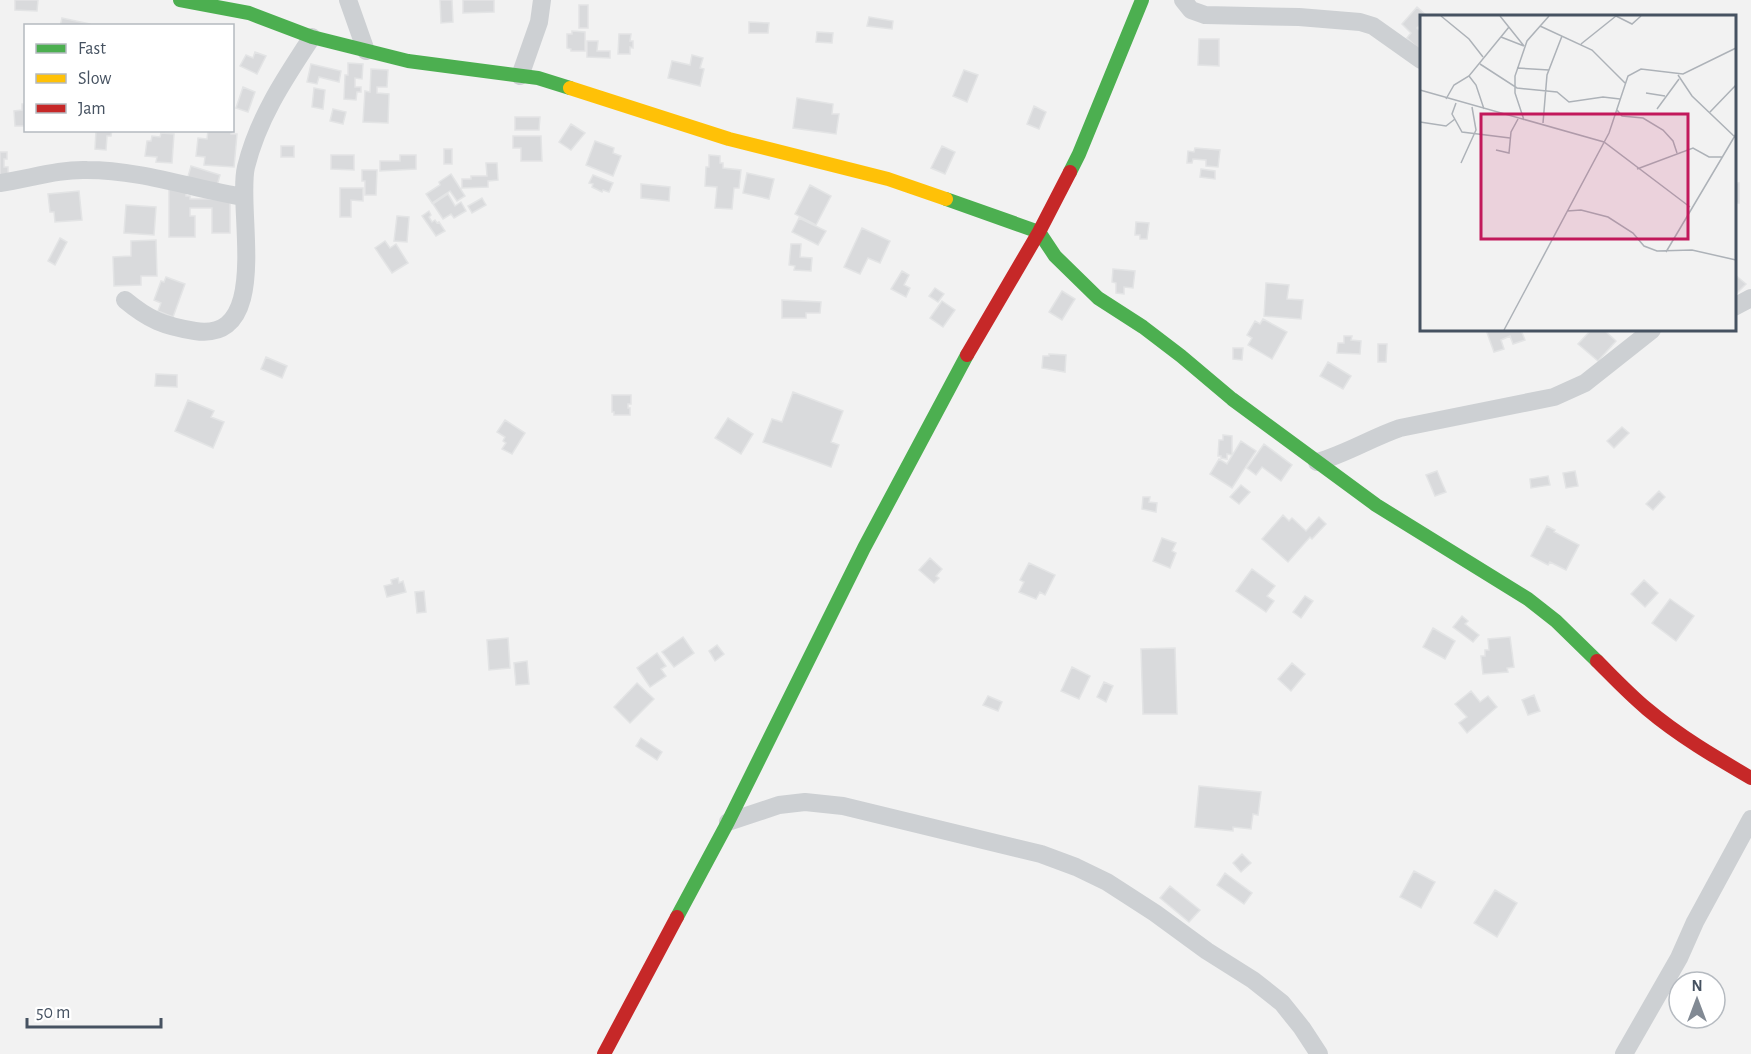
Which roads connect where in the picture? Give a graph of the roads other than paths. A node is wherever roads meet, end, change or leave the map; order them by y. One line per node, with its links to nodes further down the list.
1 (180, 0): 6 (street)
2 (348, 0): 7 (street)
3 (542, 0): 9 (street)
4 (1142, 0): 12 (street)
5 (1183, 0): 8 (street)
6 (312, 37): 7 (street); 11 (street)
7 (366, 51): 9 (street)
8 (1420, 59)
9 (520, 76): 12 (street)
10 (0, 183): 11 (street)
11 (243, 197): 14 (street)
12 (1039, 232): 17 (street); 20 (street)
13 (1751, 298): 15 (street)
14 (125, 300)
15 (1736, 306)
16 (1650, 332): 17 (street)
17 (1317, 462): 18 (street)
18 (1751, 778)
19 (1751, 819): 23 (street)
20 (728, 822): 21 (street); 22 (street)
21 (604, 1054)
22 (1319, 1054)
23 (1624, 1054)

